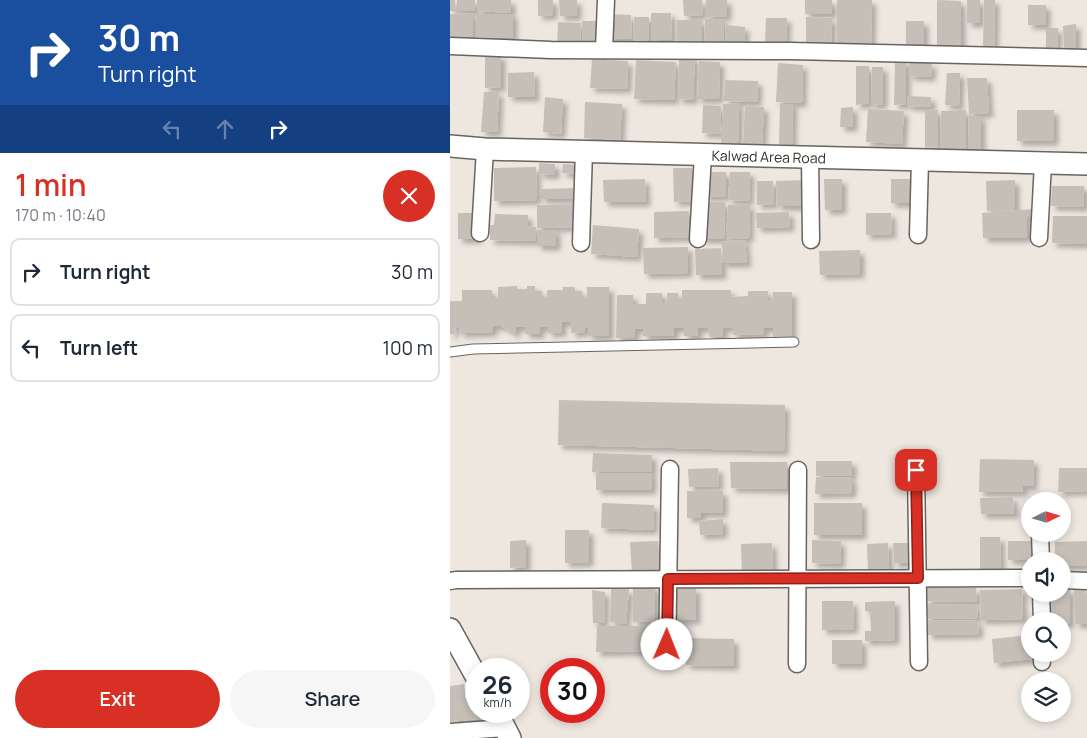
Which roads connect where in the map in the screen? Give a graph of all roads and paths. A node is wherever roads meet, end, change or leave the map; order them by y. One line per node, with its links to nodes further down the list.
1 (606, 0): 3 (street)
2 (450, 46): 3 (street)
3 (604, 50): 4 (street)
4 (1087, 58)
5 (450, 146): 6 (street, Kalwad Area Road)
6 (486, 149): 7 (street, Kalwad Area Road); 13 (street)
7 (584, 151): 8 (street, Kalwad Area Road); 18 (street)
8 (703, 155): 9 (street, Kalwad Area Road); 16 (street)
9 (810, 157): 10 (street, Kalwad Area Road); 17 (street)
10 (920, 160): 11 (street, Kalwad Area Road); 14 (street)
11 (1043, 163): 12 (street, Kalwad Area Road); 15 (street)
12 (1087, 164)
13 (480, 233)
14 (918, 235)
15 (1039, 238)
16 (698, 239)
17 (811, 240)
18 (581, 243)
19 (794, 342): 20 (lane)
20 (450, 352)
21 (670, 469): 27 (street)
22 (798, 470): 24 (street)
23 (916, 470): 25 (street)
24 (797, 578): 25 (street); 27 (street); 35 (street)
25 (918, 578): 26 (street); 34 (street)
26 (1021, 578)
27 (668, 579): 29 (street); 33 (street)
28 (1071, 580): 30 (street)
29 (450, 581)
30 (1087, 581)
31 (450, 629): 32 (street)
32 (466, 658)
33 (667, 661)
34 (919, 662)
35 (797, 664)
36 (503, 726): 37 (street)
37 (450, 732)

